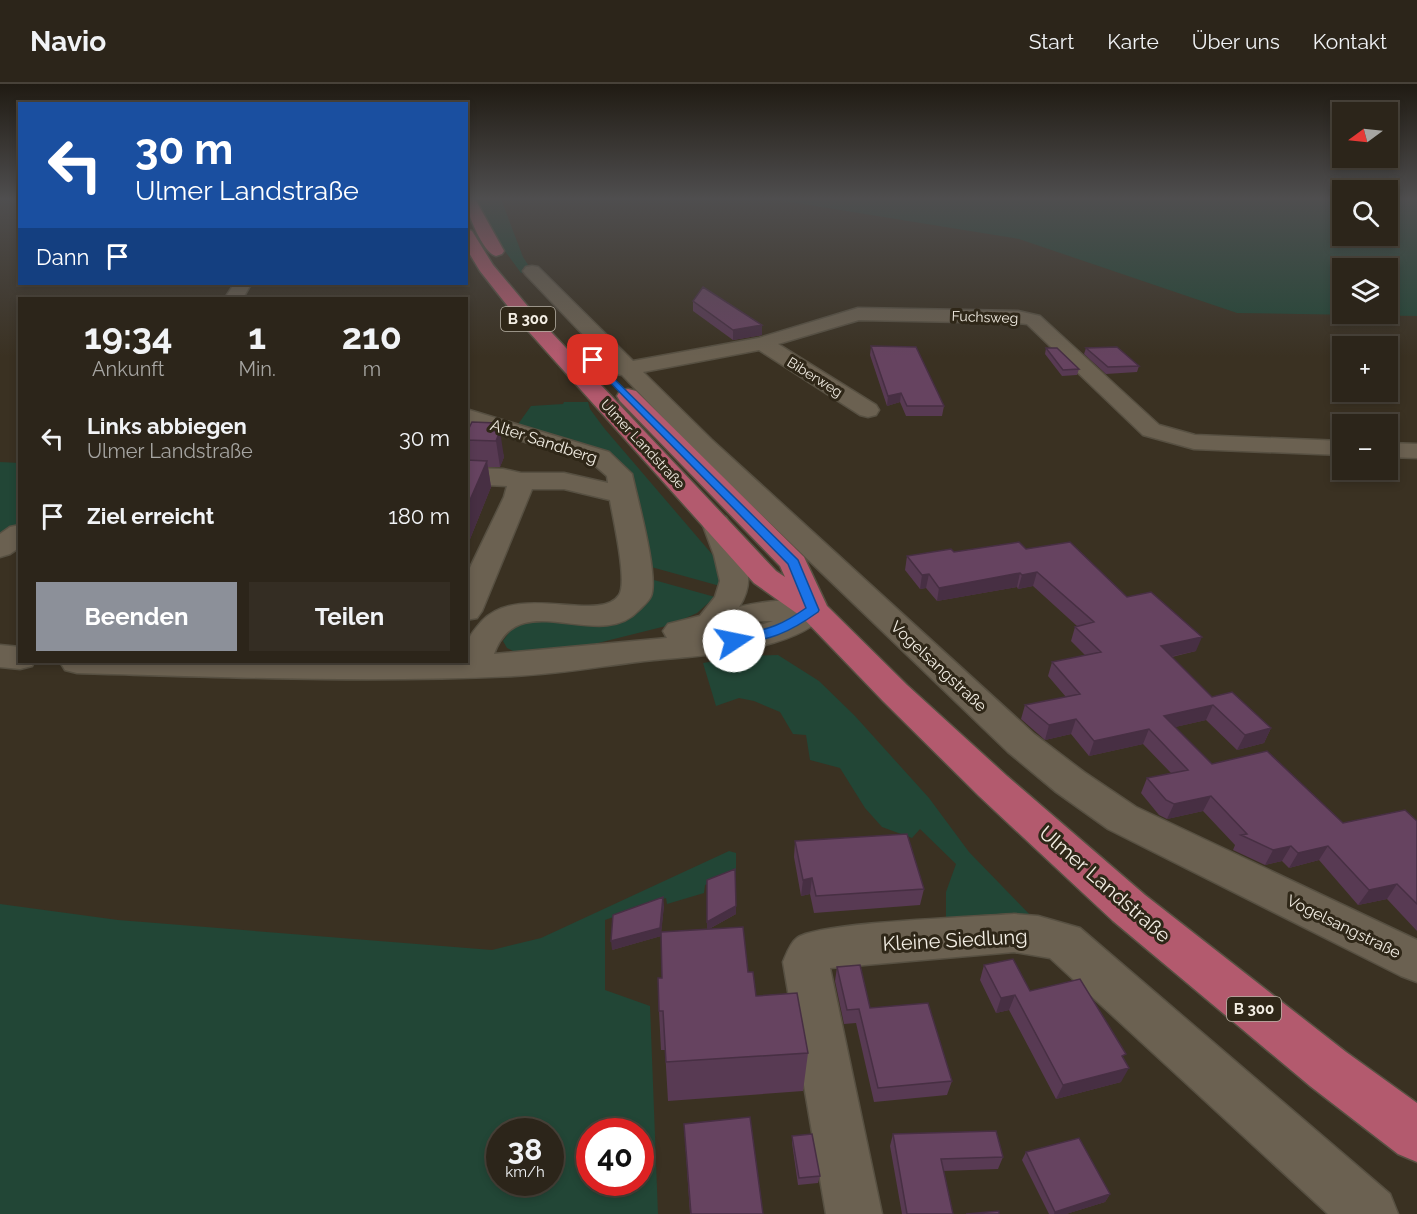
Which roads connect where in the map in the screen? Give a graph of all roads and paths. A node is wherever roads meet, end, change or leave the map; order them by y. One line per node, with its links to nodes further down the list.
1 (477, 252): 14 (main road, Ulmer Landstraße / B 300)
2 (497, 252): 18 (main road, Ulmer Landstraße / B 300)
3 (532, 272): 5 (street, Vogelsangstraße)
4 (762, 343): 5 (street, Fuchsweg); 6 (street, Biberweg); 8 (street, Fuchsweg)
5 (625, 369): 26 (street, Vogelsangstraße)
6 (868, 410)
7 (471, 421): 13 (street, Alter Sandberg)
8 (1332, 448)
9 (1398, 450): 10 (street)
10 (1417, 451)
11 (468, 476): 12 (street)
12 (521, 481): 13 (street); 17 (street)
13 (623, 495): 25 (street, Alter Sandberg)
14 (716, 524): 18 (main road, Ulmer Landstraße / B 300); 19 (street)
15 (18, 534): 16 (street)
16 (0, 548)
17 (468, 607)
18 (813, 610): 19 (street); 22 (street); 27 (main road, Ulmer Landstraße / B 300)
19 (711, 623): 22 (street)
20 (0, 656): 21 (street)
21 (18, 658)
22 (580, 658): 25 (street)
23 (184, 663): 24 (street)
24 (381, 664): 25 (street)
25 (473, 667)
26 (1417, 962)
27 (1398, 1122): 28 (main road, Ulmer Landstraße)
28 (1417, 1150)
29 (854, 1214): 30 (street, Kleine Siedlung)
30 (1370, 1214)

